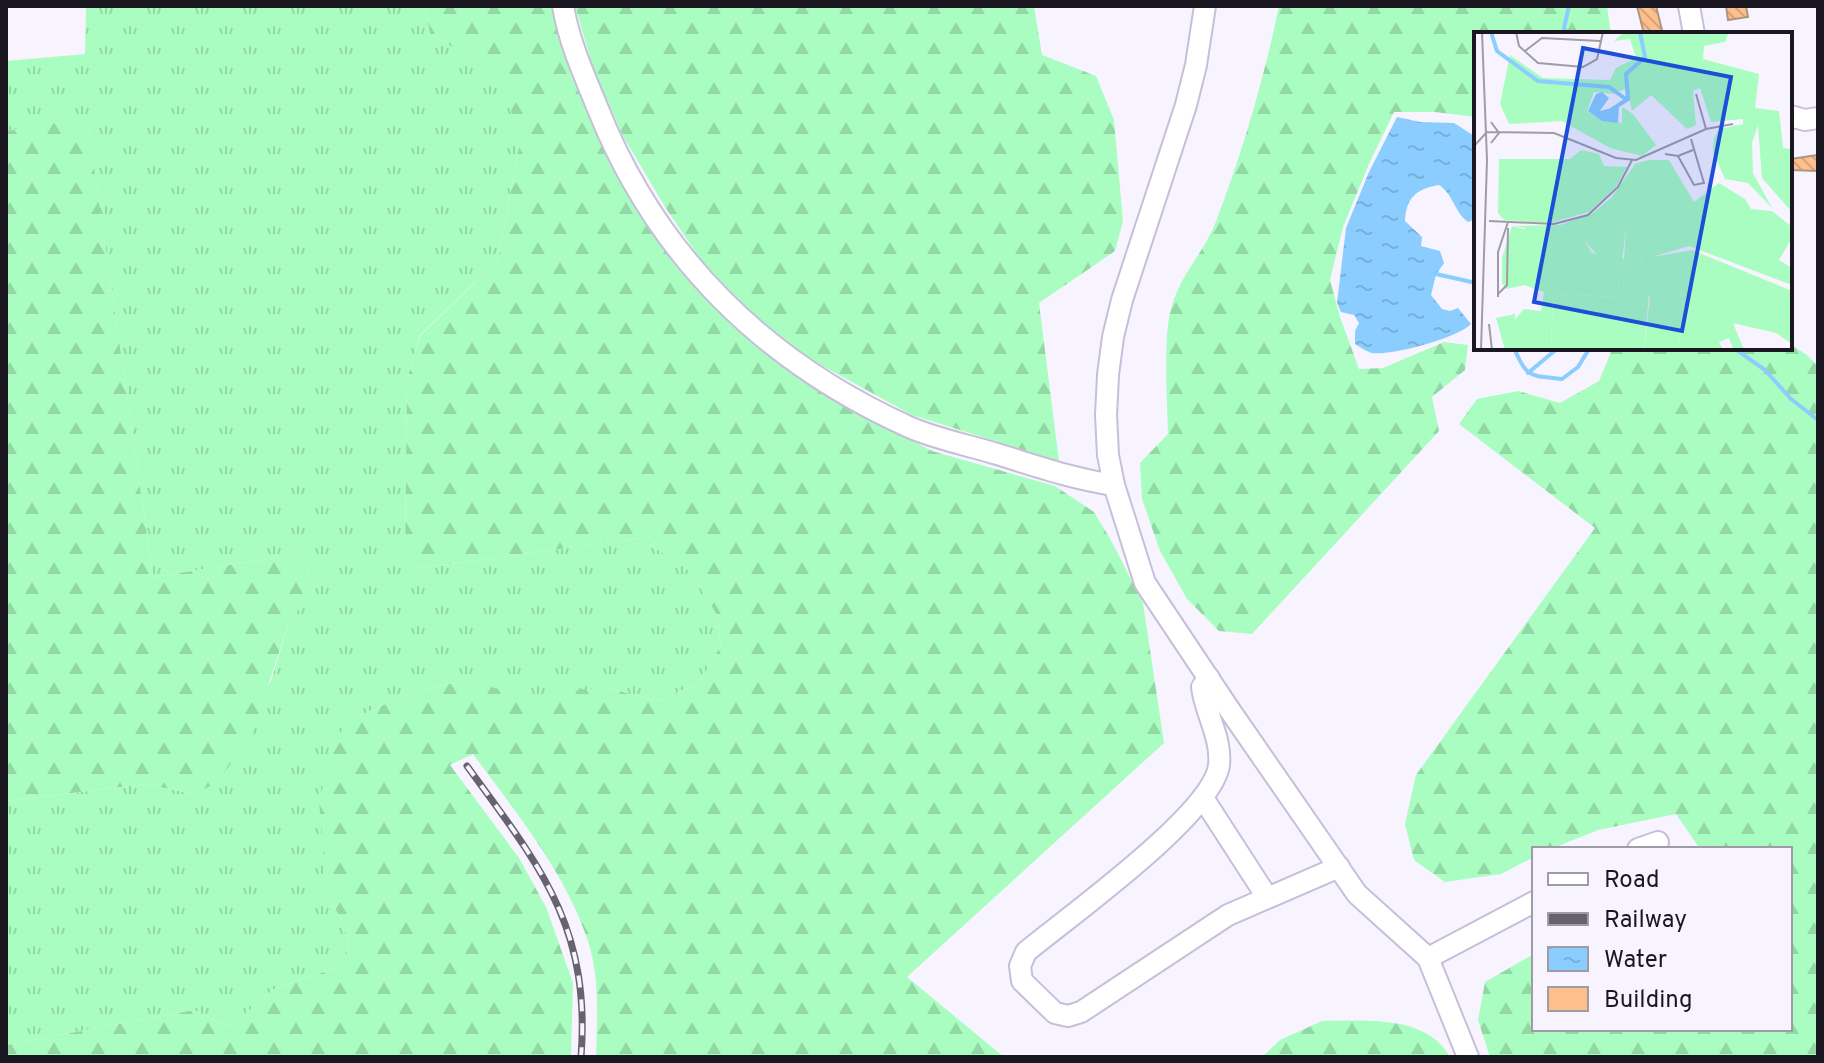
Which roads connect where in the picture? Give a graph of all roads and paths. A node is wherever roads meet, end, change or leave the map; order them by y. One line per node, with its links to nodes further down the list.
1 (563, 6): 7 (street)
2 (1205, 6): 7 (street)
3 (1689, 6): 4 (street)
4 (1694, 32)
5 (1792, 117): 6 (street)
6 (1818, 118)
7 (1114, 485): 8 (street)
8 (1209, 678): 9 (street); 10 (street)
9 (1203, 798): 11 (street); 11 (street)
10 (1339, 867): 11 (street); 13 (street)
11 (1267, 897)
12 (1532, 903): 13 (street)
13 (1428, 958): 14 (street)
14 (1468, 1057)

